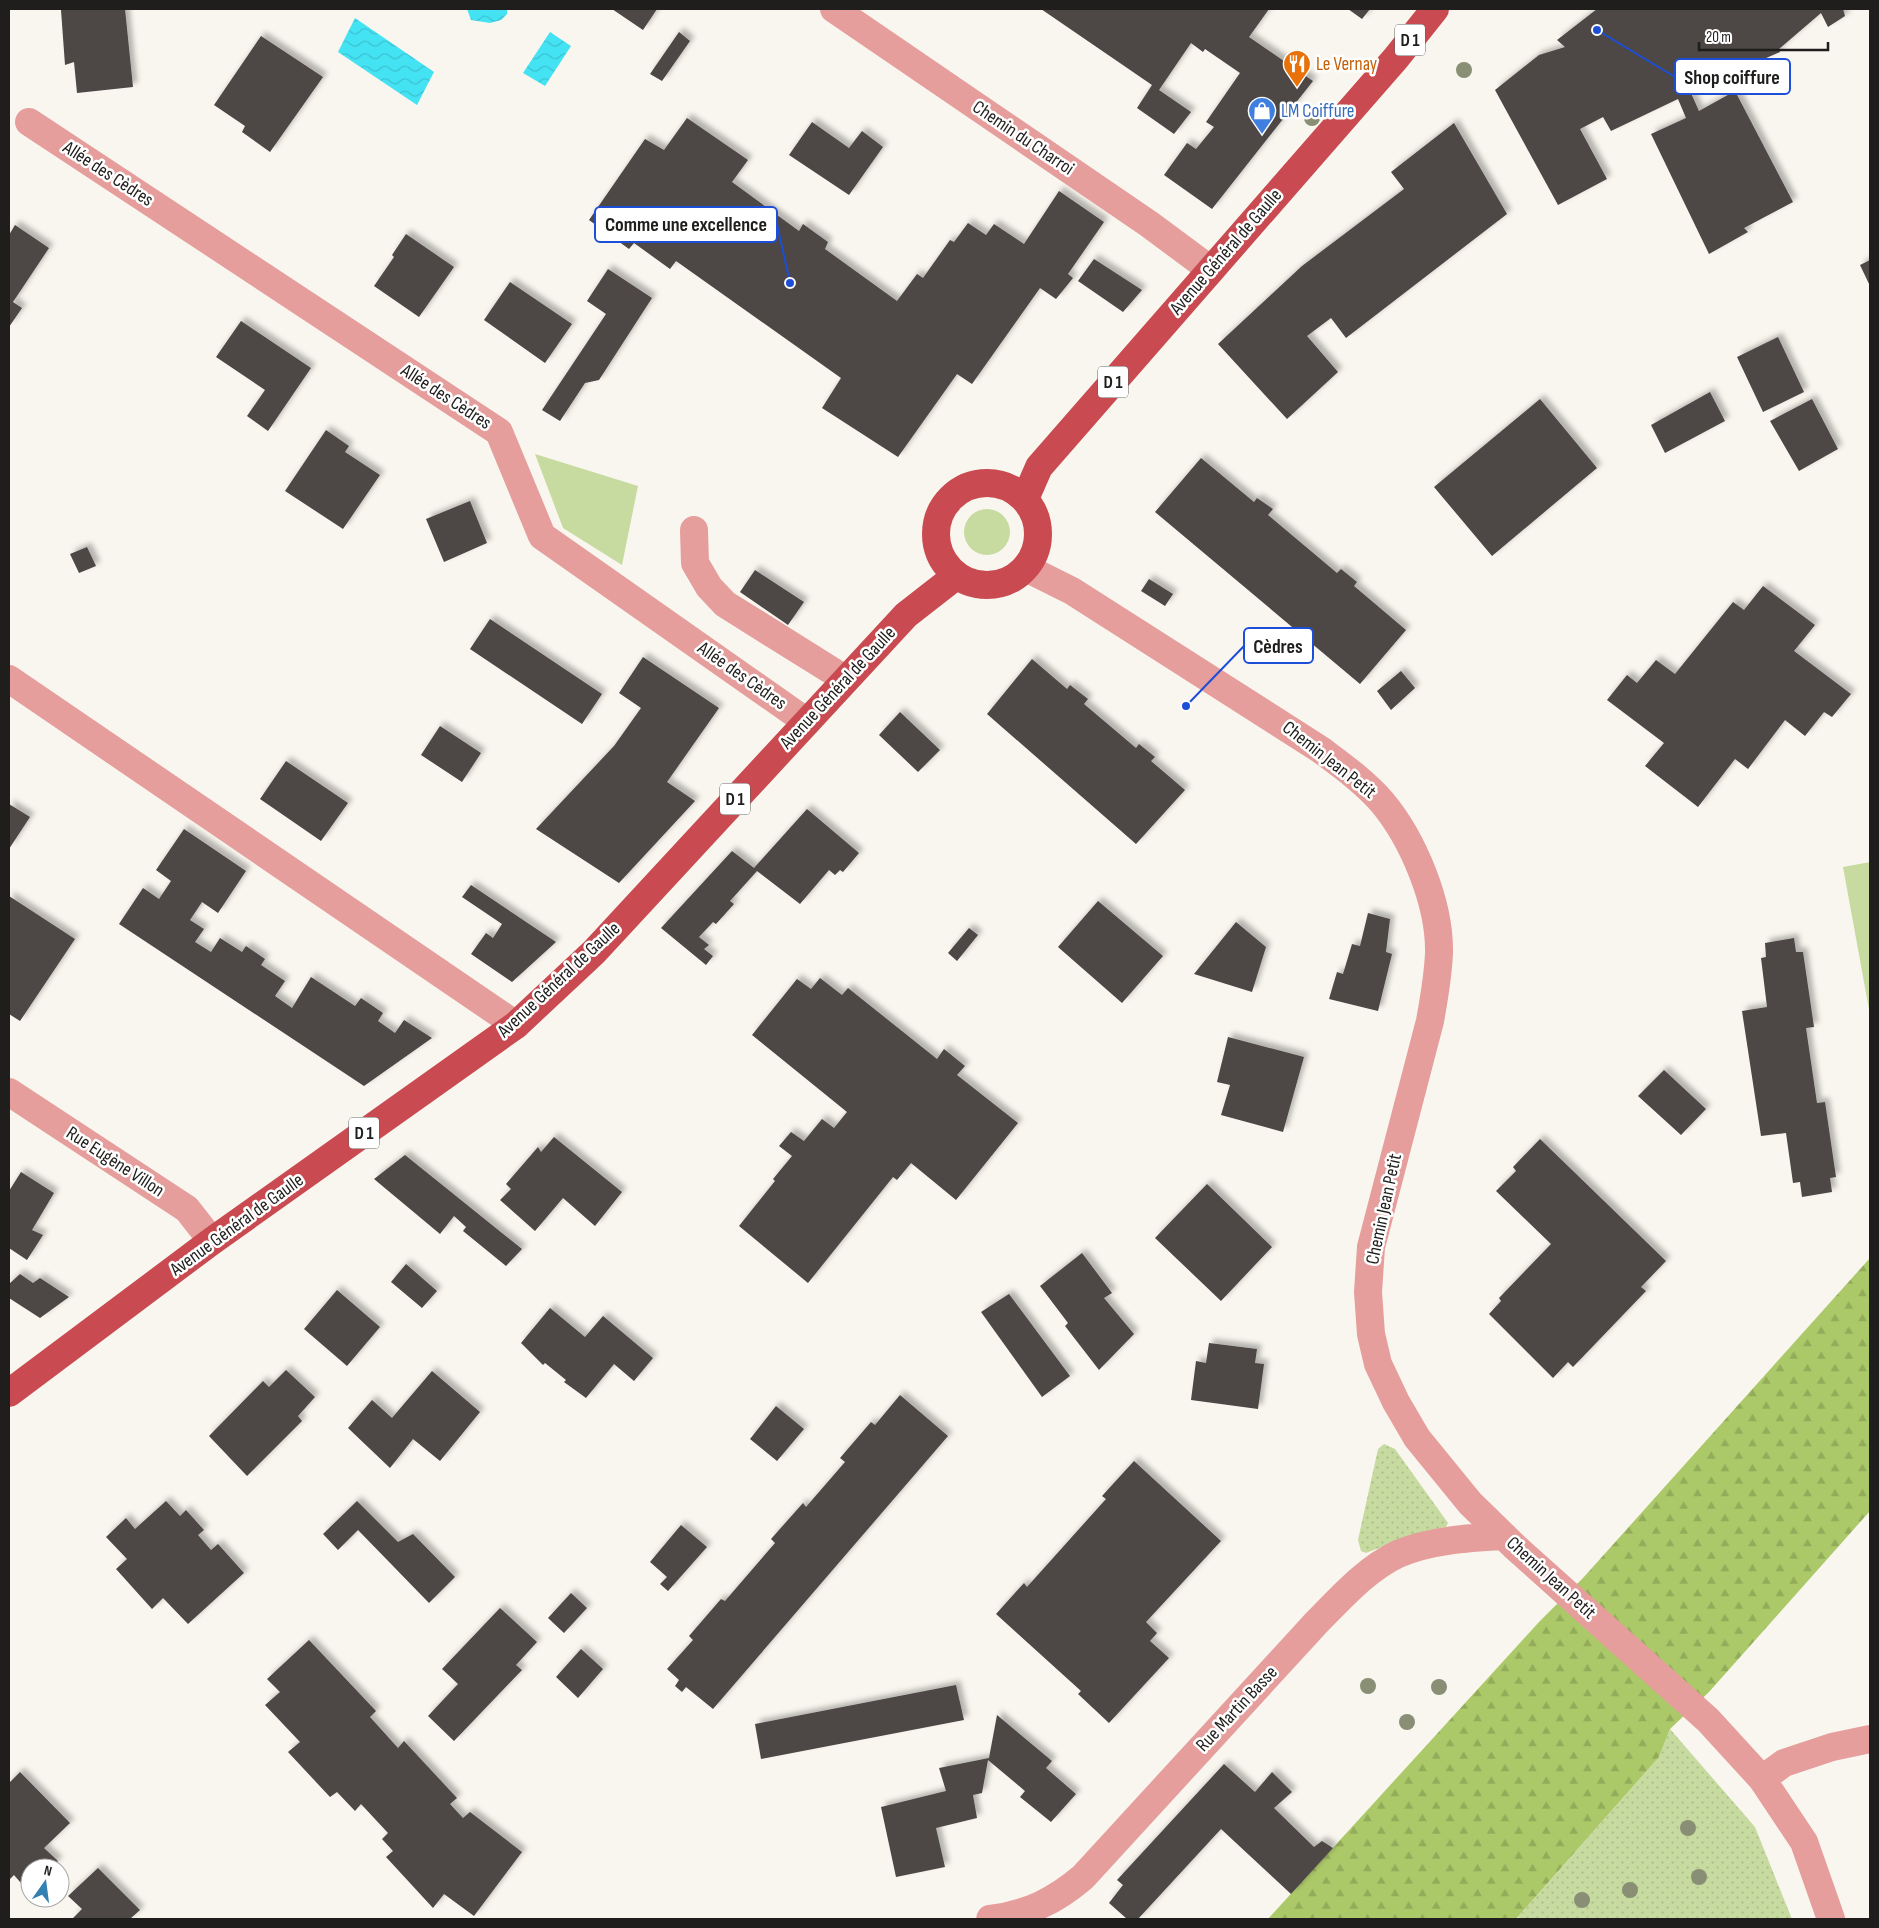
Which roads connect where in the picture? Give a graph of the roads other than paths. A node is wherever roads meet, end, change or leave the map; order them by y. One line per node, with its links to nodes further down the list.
1 (834, 9): 4 (street, Chemin du Charroi)
2 (1435, 9): 4 (main road, Avenue Général de Gaulle / D 1)
3 (29, 122): 11 (street, Allée des Cèdres)
4 (1210, 270): 5 (main road, Avenue Général de Gaulle / D 1)
5 (1025, 499): 7 (main road); 8 (main road)
6 (694, 530): 10 (street)
7 (1026, 568): 8 (main road); 16 (street, Chemin Jean Petit)
8 (956, 576): 10 (main road, Avenue Général de Gaulle / D 1)
9 (9, 679): 12 (street)
10 (845, 679): 11 (main road, Avenue Général de Gaulle / D 1)
11 (807, 722): 12 (main road, Avenue Général de Gaulle / D 1)
12 (516, 1025): 14 (main road, Avenue Général de Gaulle / D 1)
13 (9, 1092): 14 (street, Rue Eugène Villon)
14 (212, 1241): 15 (main road, Avenue Général de Gaulle / D 1)
15 (9, 1392)
16 (1504, 1536): 18 (street, Chemin Jean Petit); 19 (street, Rue Martin Basse)
17 (1870, 1739): 18 (street)
18 (1762, 1779): 20 (street, Chemin Jean Petit)
19 (990, 1919)
20 (1831, 1919)

